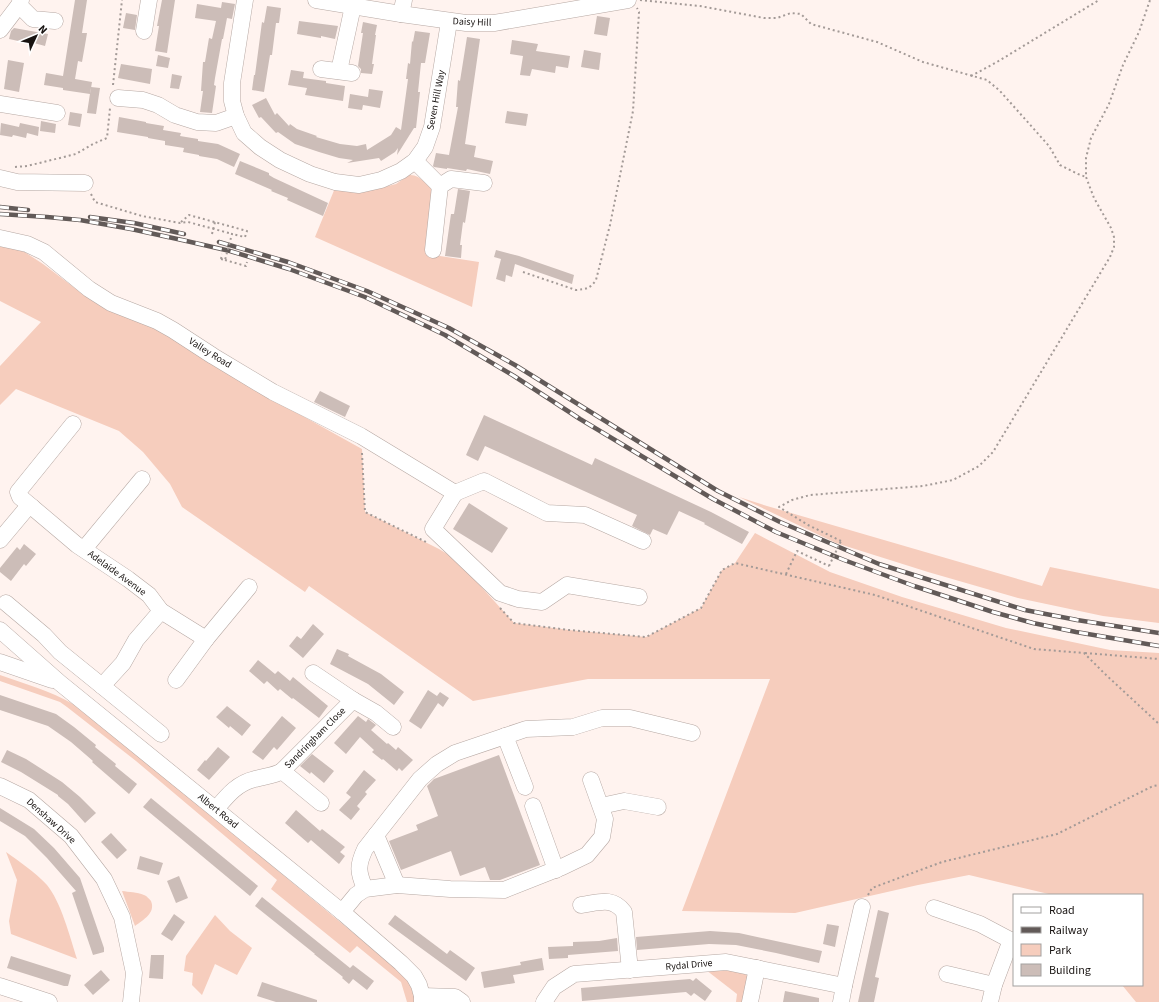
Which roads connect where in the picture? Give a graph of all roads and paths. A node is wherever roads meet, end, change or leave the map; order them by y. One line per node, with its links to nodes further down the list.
1 (122, 0): 18 (path)
2 (149, 0): 15 (street)
3 (245, 0): 21 (street, Seven Hill Way)
4 (316, 0): 10 (street, Daisy Hill)
5 (640, 0): 17 (path)
6 (1099, 0): 17 (path)
7 (1150, 0): 24 (path)
8 (20, 3): 12 (street); 14 (street)
9 (632, 3): 13 (street, Daisy Hill); 39 (path)
10 (353, 6): 11 (street, Daisy Hill); 16 (street)
11 (402, 7): 13 (street, Daisy Hill)
12 (55, 21)
13 (450, 22): 22 (street, Seven Hill Way)
14 (0, 30)
15 (144, 31)
16 (321, 69)
17 (972, 76): 24 (path)
18 (114, 97): 21 (street); 23 (path)
19 (6, 105): 20 (street)
20 (57, 113)
21 (236, 116): 22 (street, Seven Hill Way)
22 (415, 161): 28 (street)
23 (14, 167)
24 (1086, 176): 49 (path, bridge)
25 (0, 178): 26 (street)
26 (85, 183): 30 (path)
27 (484, 183): 28 (street)
28 (440, 186): 35 (street)
29 (215, 222): 30 (path); 31 (path); 33 (path)
30 (180, 223): 31 (path)
31 (213, 229): 32 (path); 33 (path, bridge)
32 (212, 234)
33 (232, 234): 37 (path, bridge)
34 (0, 238): 41 (street, Valley Road)
35 (433, 250)
36 (222, 254): 37 (path, bridge)
37 (225, 260): 38 (path)
38 (248, 262)
39 (522, 272)
40 (73, 424): 44 (street, Adelaide Avenue)
41 (361, 436): 43 (street, Valley Road); 47 (path)
42 (142, 478): 48 (street)
43 (455, 493): 46 (street); 51 (street)
44 (32, 507): 45 (street); 48 (street, Adelaide Avenue)
45 (0, 540)
46 (643, 541)
47 (426, 542)
48 (84, 549): 54 (street, Adelaide Avenue)
49 (786, 574): 53 (path); 57 (path)
50 (249, 587): 56 (street)
51 (639, 597)
52 (6, 603): 63 (street)
53 (499, 606)
54 (161, 610): 56 (street, Adelaide Avenue); 63 (street)
55 (0, 630): 62 (street, Albert Road)
56 (206, 639): 61 (street)
57 (1084, 653): 58 (path); 65 (path)
58 (1159, 659)
59 (0, 662): 62 (street)
60 (313, 673): 64 (street)
61 (176, 680)
62 (60, 683): 79 (street, Albert Road)
63 (102, 686): 67 (street)
64 (353, 700): 66 (street, Sandringham Close); 70 (street, Sandringham Close)
65 (1159, 724)
66 (393, 727)
67 (160, 734)
68 (692, 734): 69 (street)
69 (506, 736): 74 (street); 80 (street)
70 (282, 771): 75 (street); 79 (street, Sandringham Close)
71 (591, 780): 77 (street)
72 (1159, 785): 85 (path)
73 (0, 786): 97 (street, Denshaw Drive)
74 (525, 787)
75 (320, 803)
76 (533, 806): 81 (street)
77 (601, 806): 78 (street); 81 (street)
78 (658, 807)
79 (216, 809): 87 (street, Albert Road)
80 (376, 836): 82 (street); 83 (street)
81 (556, 870): 82 (street)
82 (397, 885): 83 (street)
83 (365, 889): 87 (street)
84 (581, 905): 90 (street)
85 (862, 907): 94 (street)
86 (934, 908): 88 (street)
87 (342, 912): 95 (street, Albert Road)
88 (1012, 941): 92 (street)
89 (757, 968): 90 (street, Rydal Drive); 94 (street, Rydal Drive); 100 (street)
90 (630, 970): 99 (street, Rydal Drive)
91 (947, 974): 92 (street)
92 (994, 985): 102 (street)
93 (0, 986): 96 (street)
94 (844, 986): 101 (street)
95 (422, 999): 98 (street)
96 (49, 1002)
97 (131, 1002)
98 (462, 1002)
99 (544, 1002)
100 (750, 1002)
101 (842, 1002)
102 (990, 1002)

